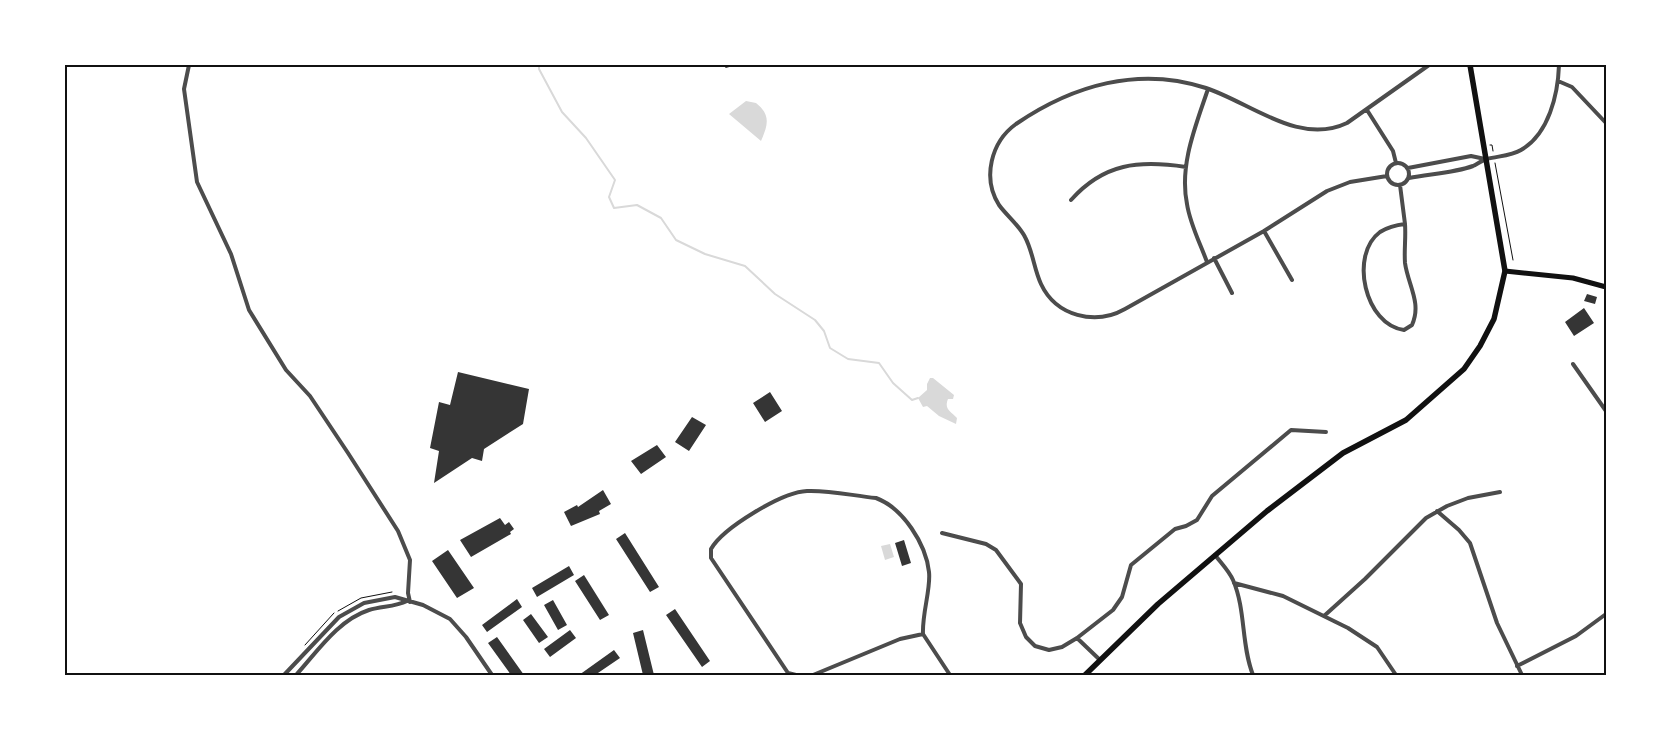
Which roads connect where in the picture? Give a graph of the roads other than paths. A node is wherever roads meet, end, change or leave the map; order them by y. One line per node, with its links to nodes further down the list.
1 (189, 65): 35 (street)
2 (732, 65): 6 (lane)
3 (1430, 65): 9 (street)
4 (1470, 65): 11 (main road)
5 (1559, 65): 7 (street)
6 (726, 66)
7 (1558, 81): 10 (street); 11 (street)
8 (1208, 89): 9 (street); 13 (street); 22 (street)
9 (1366, 110): 12 (street)
10 (1606, 123)
11 (1485, 160): 14 (street); 16 (street); 23 (main road)
12 (1396, 163): 14 (street); 15 (street)
13 (1186, 167): 18 (street); 22 (street)
14 (1408, 168): 16 (street)
15 (1387, 176): 17 (street); 20 (street)
16 (1409, 178): 17 (street)
17 (1400, 185): 19 (street)
18 (1071, 200)
19 (1405, 224): 19 (street)
20 (1264, 232): 21 (street); 24 (street)
21 (1214, 258): 22 (street); 26 (street)
22 (1207, 262)
23 (1505, 271): 25 (main road); 33 (main road)
24 (1292, 280)
25 (1606, 287)
26 (1232, 294)
27 (1573, 364): 28 (street)
28 (1606, 411)
29 (1326, 432): 39 (street)
30 (1500, 492): 31 (street)
31 (1437, 511): 37 (street); 41 (street)
32 (942, 533): 39 (street)
33 (1215, 555): 34 (street); 40 (main road)
34 (1234, 583): 37 (street); 49 (street)
35 (409, 601): 42 (street); 43 (street); 44 (street)
36 (1606, 614): 41 (street)
37 (1324, 616): 50 (street)
38 (923, 634): 45 (street); 46 (street); 47 (street)
39 (1077, 638): 40 (street)
40 (1100, 660): 48 (main road)
41 (1517, 666): 51 (street)
42 (284, 675)
43 (296, 675)
44 (492, 675)
45 (796, 675)
46 (813, 675)
47 (950, 675)
48 (1085, 675)
49 (1253, 675)
50 (1396, 675)
51 (1522, 675)

